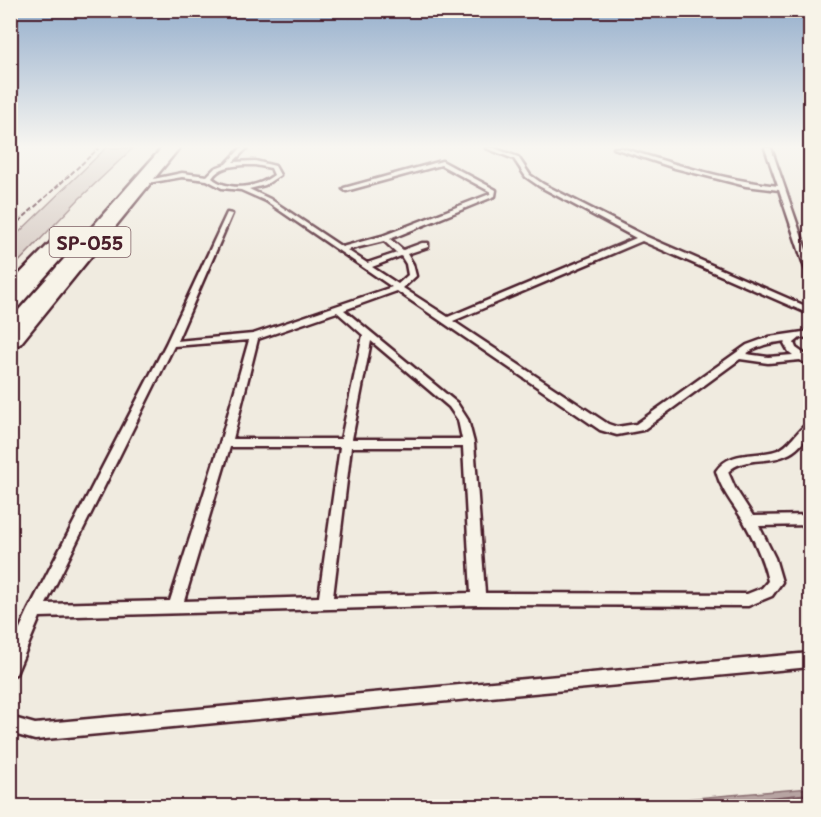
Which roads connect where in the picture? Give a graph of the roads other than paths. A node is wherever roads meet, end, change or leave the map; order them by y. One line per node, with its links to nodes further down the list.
1 (133, 186): 24 (highway, SP-055)
2 (139, 186): 32 (highway, SP-055)
3 (230, 186): 10 (lane)
4 (243, 186): 10 (lane)
5 (270, 186): 13 (lane)
6 (357, 186): 12 (lane)
7 (485, 186): 15 (lane)
8 (545, 186): 16 (lane)
9 (764, 186): 11 (lane)
10 (239, 187): 13 (lane)
11 (780, 188): 21 (lane)
12 (346, 189)
13 (268, 200): 18 (lane)
14 (229, 214): 34 (lane)
15 (385, 238): 18 (lane); 19 (lane)
16 (642, 238): 27 (lane); 28 (lane)
17 (425, 244): 19 (lane)
18 (343, 249): 20 (lane)
19 (403, 253): 20 (lane); 23 (lane)
20 (367, 266): 23 (lane)
21 (810, 271): 22 (lane)
22 (810, 279)
23 (398, 288): 26 (lane); 28 (lane)
24 (10, 300)
25 (810, 300): 27 (lane)
26 (338, 309): 30 (lane); 31 (lane)
27 (807, 310)
28 (446, 321): 35 (lane)
29 (808, 332): 33 (lane)
30 (368, 334): 39 (lane); 40 (lane)
31 (254, 337): 34 (lane); 38 (lane)
32 (10, 338)
33 (792, 338): 35 (lane); 36 (lane)
34 (171, 344): 46 (lane)
35 (739, 356): 36 (lane)
36 (807, 361)
37 (810, 426): 42 (lane)
38 (226, 443): 39 (lane); 45 (lane)
39 (346, 443): 40 (lane); 44 (lane)
40 (468, 443): 43 (lane)
41 (810, 520): 42 (lane)
42 (750, 521): 43 (lane)
43 (478, 599): 44 (lane)
44 (325, 603): 45 (lane)
45 (175, 607): 46 (lane)
46 (35, 611): 48 (lane)
47 (810, 660): 49 (lane)
48 (10, 669)
49 (10, 725)

